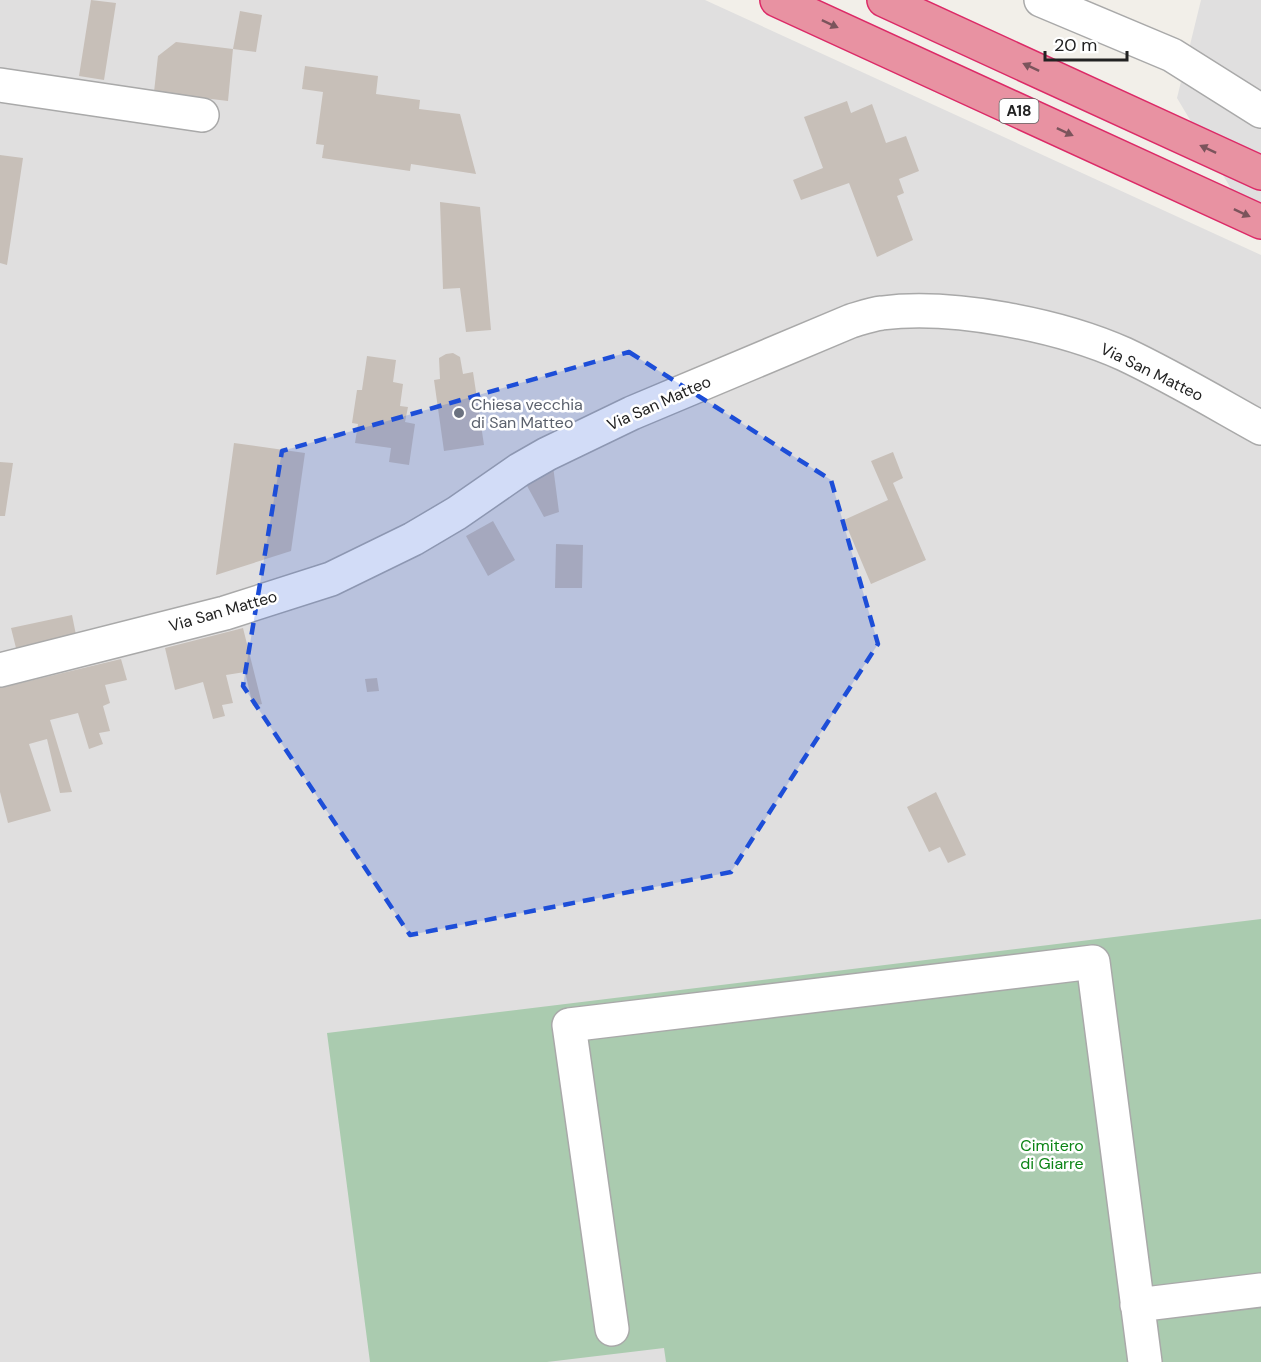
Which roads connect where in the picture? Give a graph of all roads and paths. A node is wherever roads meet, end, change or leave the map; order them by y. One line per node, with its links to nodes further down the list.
1 (777, 0): 8 (highway, A18, one-way to 8)
2 (884, 0): 7 (highway, one-way to 2)
3 (1041, 0): 5 (street)
4 (0, 85): 6 (street)
5 (1261, 111)
6 (202, 115)
7 (1261, 173)
8 (1261, 222)
9 (1261, 428): 10 (street, Via San Matteo)
10 (0, 670)
11 (1261, 1290): 12 (street)
12 (1137, 1305): 13 (street); 14 (street)
13 (612, 1329)
14 (1144, 1362)

